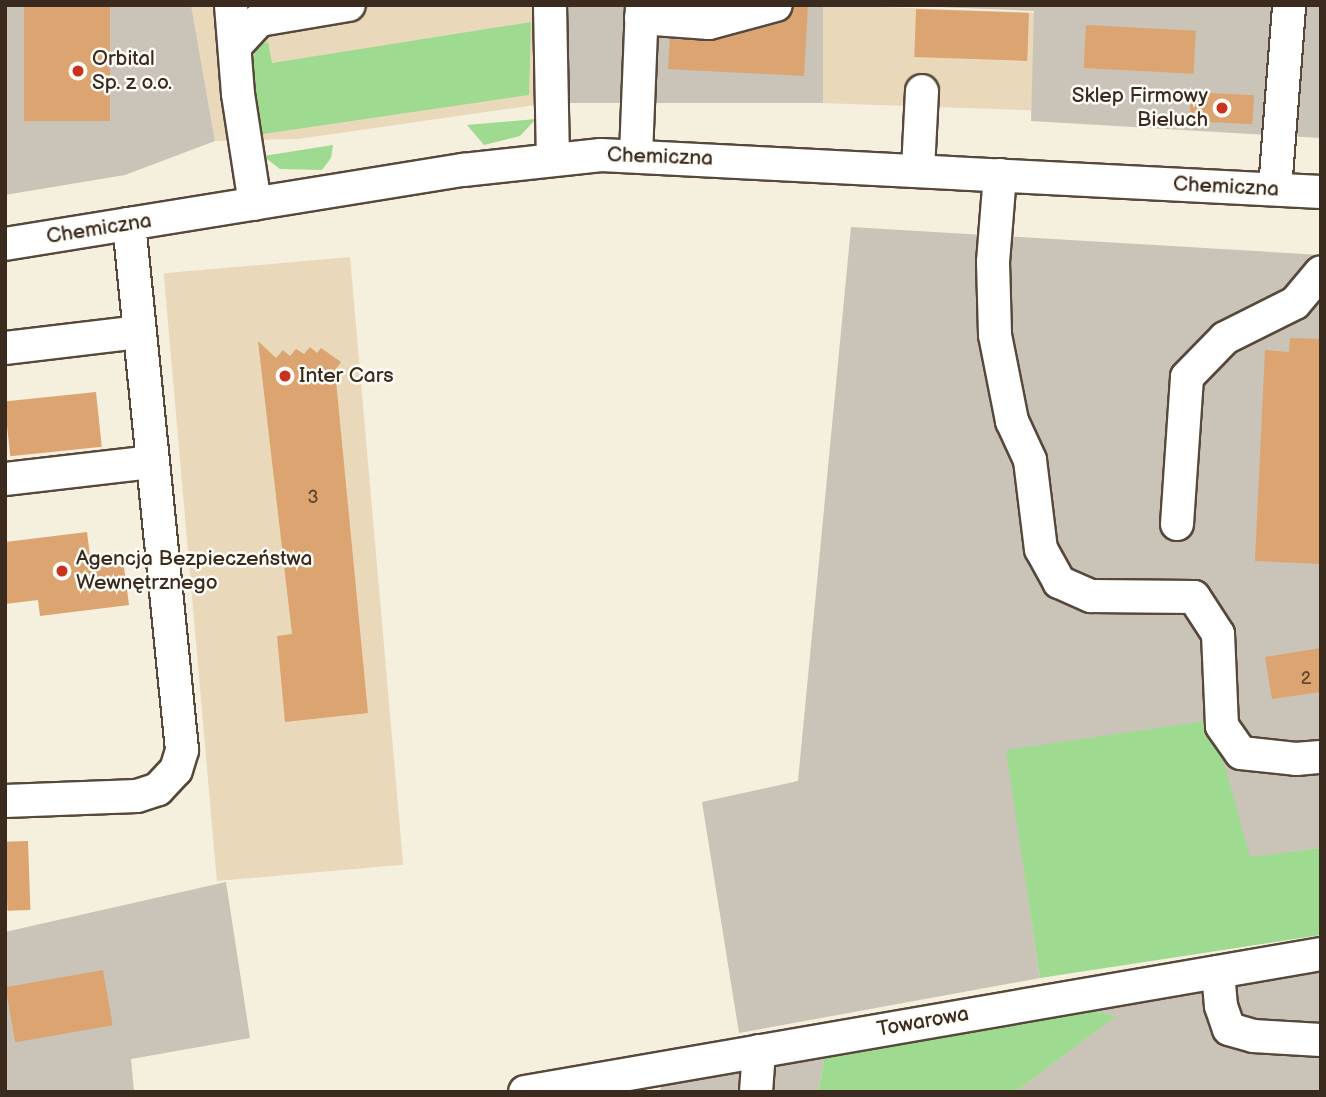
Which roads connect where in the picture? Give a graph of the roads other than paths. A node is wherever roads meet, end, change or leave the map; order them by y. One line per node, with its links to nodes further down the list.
1 (231, 5): 7 (street)
2 (349, 5): 7 (street)
3 (550, 5): 10 (street)
4 (776, 5): 6 (street)
5 (1289, 5): 13 (street)
6 (642, 12): 9 (street)
7 (237, 44): 15 (street)
8 (922, 91): 11 (street)
9 (636, 155): 10 (street, Chemiczna); 11 (street, Chemiczna)
10 (553, 158): 15 (street, Chemiczna)
11 (918, 170): 12 (street, Chemiczna)
12 (1000, 175): 13 (street, Chemiczna); 24 (street)
13 (1276, 189): 14 (street, Chemiczna)
14 (1321, 192)
15 (255, 205): 16 (street, Chemiczna)
16 (129, 224): 17 (street, Chemiczna); 19 (street)
17 (5, 244)
18 (1321, 272): 23 (street)
19 (139, 332): 20 (street); 21 (street)
20 (5, 348)
21 (152, 462): 22 (street); 25 (street)
22 (5, 479)
23 (1177, 524)
24 (1321, 757)
25 (5, 800)
26 (1321, 954): 27 (street, Towarowa)
27 (1218, 972): 28 (street); 29 (street, Towarowa)
28 (1321, 1040)
29 (759, 1051): 30 (street, Towarowa); 31 (street)
30 (525, 1092)
31 (757, 1092)

